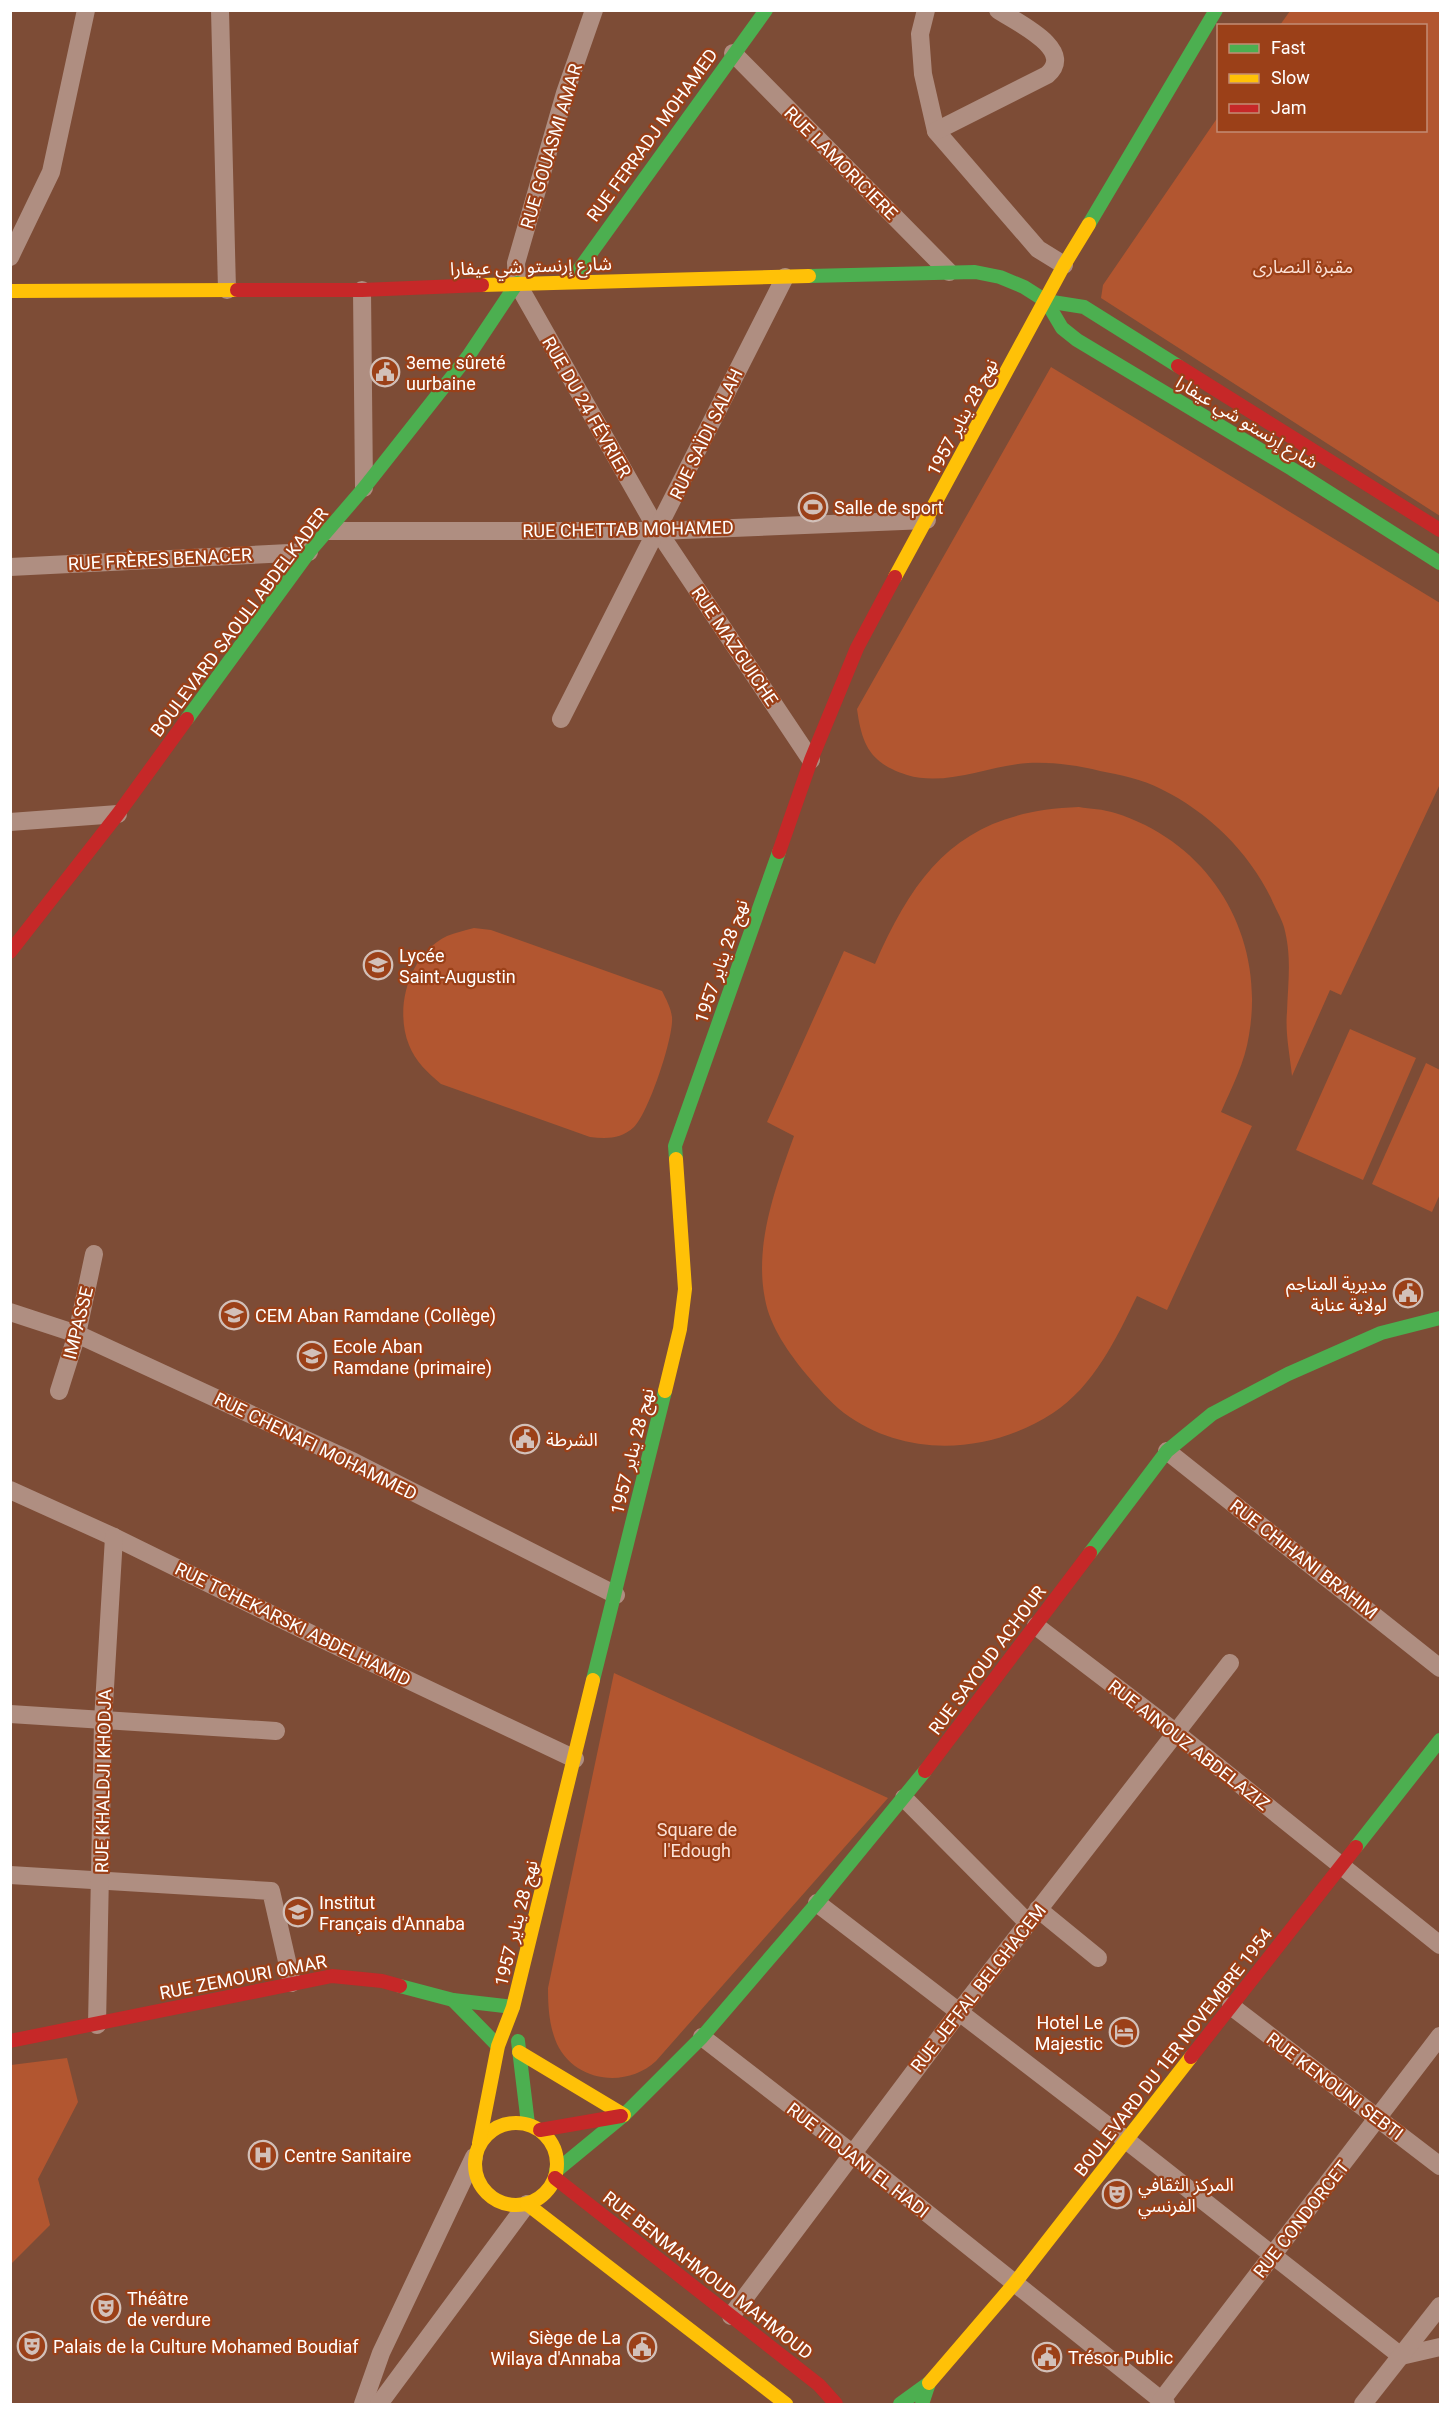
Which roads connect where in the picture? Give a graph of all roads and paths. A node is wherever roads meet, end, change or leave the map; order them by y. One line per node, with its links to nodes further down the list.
1 (86, 10): 10 (street)
2 (220, 10): 16 (street)
3 (594, 10): 15 (street, RUE GOUASMI AMAR)
4 (766, 10): 8 (main road, RUE FERRADJ MOHAMED)
5 (926, 10): 9 (street)
6 (998, 10): 9 (street)
7 (1216, 10): 11 (main road, نهج 28 يناير 1957)
8 (733, 53): 12 (street, RUE LAMORICIERE); 14 (main road, RUE FERRADJ MOHAMED)
9 (936, 131): 11 (street)
10 (10, 257)
11 (1064, 265): 19 (main road, نهج 28 يناير 1957)
12 (949, 272): 13 (main road, شارع إرنستو شي عيفارا); 19 (main road, شارع إرنستو شي عيفارا)
13 (785, 277): 14 (main road, شارع إرنستو شي عيفارا); 26 (street, RUE SAÏDI SALAH)
14 (570, 282): 15 (main road, شارع إرنستو شي عيفارا)
15 (517, 283): 17 (main road, شارع إرنستو شي عيفارا); 22 (main road, BOULEVARD SAOULI ABDELKADER); 26 (street, RUE DU 24 FÉVRIER)
16 (227, 290): 17 (main road, شارع إرنستو شي عيفارا); 18 (main road, شارع إرنستو شي عيفارا)
17 (362, 290): 22 (street)
18 (10, 291)
19 (1046, 301): 20 (main road, شارع إرنستو شي عيفارا); 21 (main road, شارع إرنستو شي عيفارا); 23 (main road, نهج 28 يناير 1957)
20 (1306, 446): 21 (main road); 24 (main road, شارع إرنستو شي عيفارا)
21 (1292, 469): 28 (main road, شارع إرنستو شي عيفارا)
22 (364, 488): 25 (main road, BOULEVARD SAOULI ABDELKADER)
23 (927, 520): 26 (street, RUE CHETTAB MOHAMED); 31 (main road, نهج 28 يناير 1957)
24 (1440, 530)
25 (328, 531): 26 (street, RUE CHETTAB MOHAMED); 27 (main road, BOULEVARD SAOULI ABDELKADER)
26 (658, 531): 30 (street, RUE SAÏDI SALAH); 31 (street, RUE MAZGUICHE)
27 (309, 552): 29 (street, RUE FRÈRES BENACER); 32 (main road, BOULEVARD SAOULI ABDELKADER)
28 (1440, 563)
29 (10, 567)
30 (561, 719)
31 (811, 760): 43 (main road, نهج 28 يناير 1957)
32 (118, 814): 33 (street); 34 (main road, BOULEVARD SAOULI ABDELKADER)
33 (10, 822)
34 (10, 952)
35 (94, 1254): 38 (street, IMPASSE)
36 (10, 1312): 38 (street, RUE CHENAFI MOHAMMED)
37 (1440, 1318): 40 (main road, RUE SAYOUD ACHOUR)
38 (77, 1334): 39 (street, IMPASSE); 43 (street, RUE CHENAFI MOHAMMED)
39 (59, 1391)
40 (1167, 1451): 44 (main road, RUE SAYOUD ACHOUR); 46 (street, RUE CHIHANI BRAHIM)
41 (10, 1490): 42 (street, RUE TCHEKARSKI ABDELHAMID)
42 (114, 1536): 48 (street, RUE KHALDJI KHODJA); 52 (street, RUE TCHEKARSKI ABDELHAMID)
43 (615, 1595): 52 (main road, نهج 28 يناير 1957)
44 (1036, 1626): 50 (street, RUE AINOUZ ABDELAZIZ); 53 (main road, RUE SAYOUD ACHOUR)
45 (1230, 1663): 50 (street, RUE JEFFAL BELGHACEM)
46 (1440, 1668)
47 (10, 1714): 48 (street)
48 (103, 1721): 49 (street); 56 (street, RUE KHALDJI KHODJA)
49 (276, 1731)
50 (1175, 1732): 54 (street, RUE AINOUZ ABDELAZIZ); 58 (street, RUE JEFFAL BELGHACEM)
51 (1440, 1740): 54 (main road, BOULEVARD DU 1ER NOVEMBRE 1954)
52 (575, 1759): 64 (main road, نهج 28 يناير 1957)
53 (904, 1797): 57 (main road, RUE SAYOUD ACHOUR); 58 (street)
54 (1341, 1865): 59 (street, RUE AINOUZ ABDELAZIZ); 63 (main road, BOULEVARD DU 1ER NOVEMBRE 1954)
55 (10, 1875): 56 (street)
56 (101, 1882): 61 (street); 66 (street, RUE KHALDJI KHODJA)
57 (817, 1903): 65 (street); 68 (main road, RUE SAYOUD ACHOUR)
58 (1033, 1916): 60 (street); 65 (street, RUE JEFFAL BELGHACEM)
59 (1440, 1945)
60 (1098, 1958)
61 (292, 1983): 62 (main road, RUE ZEMOURI OMAR); 66 (main road, RUE ZEMOURI OMAR)
62 (453, 2000): 64 (main road, RUE ZEMOURI OMAR); 70 (main road)
63 (1231, 2006): 73 (street, RUE KENOUNI SEBTI); 75 (main road, BOULEVARD DU 1ER NOVEMBRE 1954)
64 (513, 2007): 70 (main road); 71 (main road)
65 (959, 2012): 75 (street); 77 (street, RUE JEFFAL BELGHACEM)
66 (97, 2025): 69 (main road, RUE ZEMOURI OMAR)
67 (1440, 2036): 73 (street, RUE CONDORCET)
68 (702, 2037): 72 (main road, RUE SAYOUD ACHOUR); 77 (street, RUE TIDJANI EL HADI)
69 (10, 2041)
70 (498, 2046): 76 (main road)
71 (519, 2052): 72 (main road); 74 (main road)
72 (624, 2115): 74 (main road); 79 (main road, RUE SAYOUD ACHOUR)
73 (1378, 2120): 78 (street, RUE KENOUNI SEBTI); 81 (street, RUE CONDORCET)
74 (534, 2127): 76 (main road); 79 (main road)
75 (1126, 2140): 81 (street); 82 (main road, BOULEVARD DU 1ER NOVEMBRE 1954)
76 (477, 2150): 80 (main road); 89 (street)
77 (852, 2153): 82 (street, RUE TIDJANI EL HADI); 84 (street, RUE JEFFAL BELGHACEM)
78 (1440, 2166)
79 (556, 2174): 80 (main road); 84 (main road, RUE BENMAHMOUD MAHMOUD)
80 (527, 2204): 90 (street); 91 (main road)
81 (1273, 2256): 86 (street); 88 (street, RUE CONDORCET)
82 (1014, 2284): 87 (main road, BOULEVARD DU 1ER NOVEMBRE 1954); 88 (street, RUE TIDJANI EL HADI)
83 (1440, 2306): 86 (street)
84 (730, 2316): 92 (main road, RUE BENMAHMOUD MAHMOUD)
85 (1440, 2348): 86 (street)
86 (1401, 2356): 95 (street)
87 (929, 2383): 93 (main road); 94 (main road)
88 (1164, 2403)
89 (363, 2404)
90 (379, 2404)
91 (786, 2404)
92 (836, 2404)
93 (900, 2404)
94 (922, 2404)
95 (1363, 2404)

